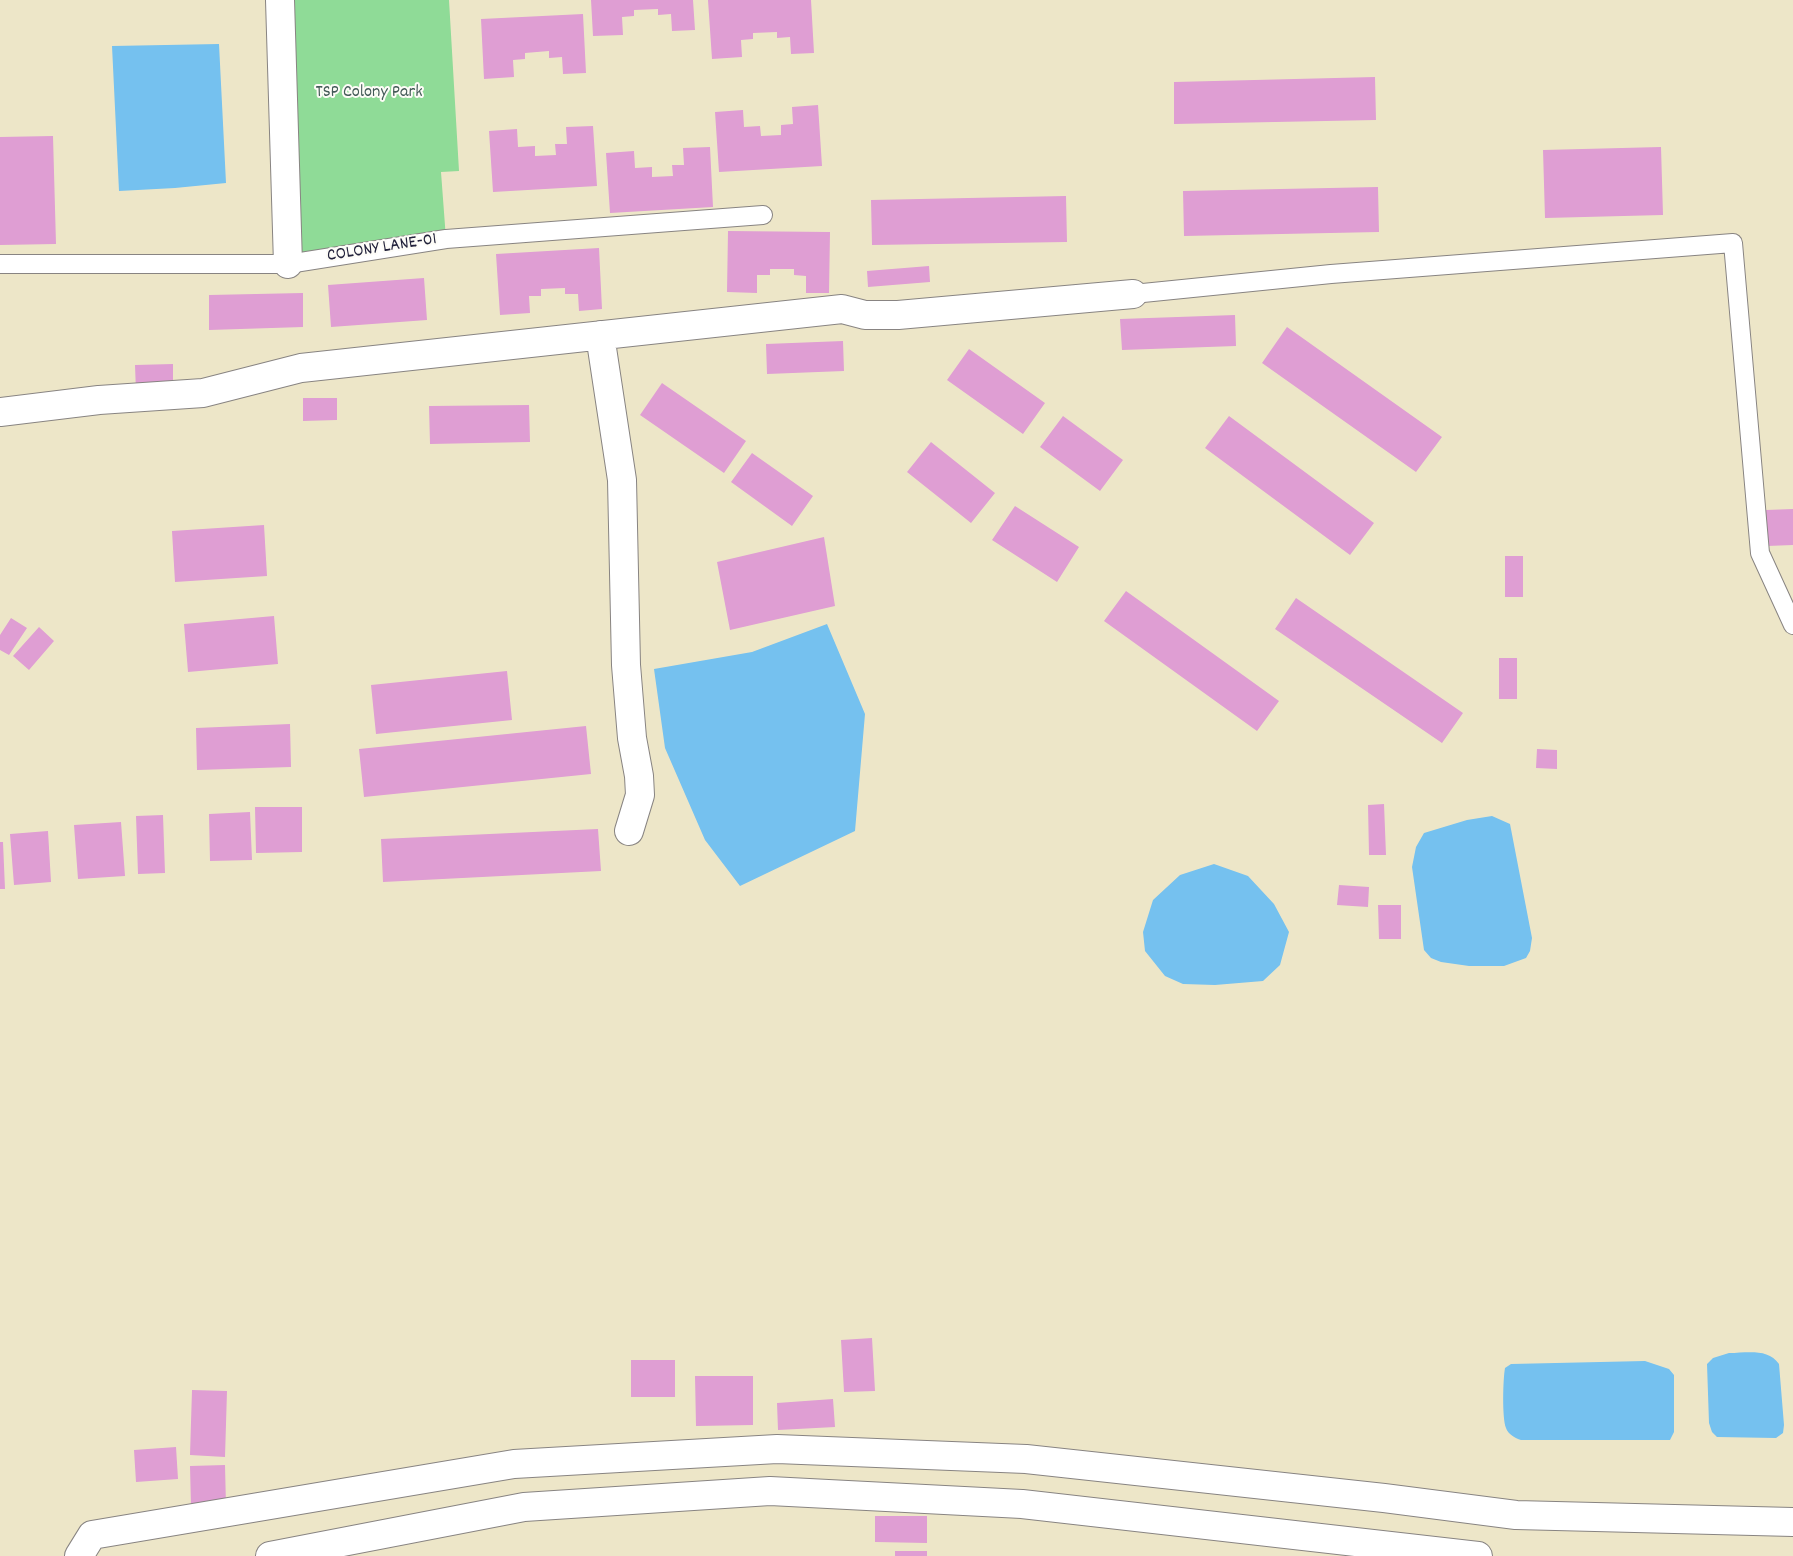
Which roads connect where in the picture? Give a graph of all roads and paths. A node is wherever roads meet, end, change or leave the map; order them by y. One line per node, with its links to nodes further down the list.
1 (280, 0): 4 (street)
2 (763, 215): 4 (lane, COLONY LANE-01)
3 (0, 264): 4 (lane, COLONY LANE-01)
4 (288, 264)
5 (1133, 294): 6 (street); 8 (lane)
6 (600, 336): 7 (street); 9 (street)
7 (0, 412)
8 (1793, 625)
9 (629, 831)
10 (1793, 1522): 11 (street)
11 (79, 1556)
12 (270, 1556): 13 (street)
13 (1478, 1556)

